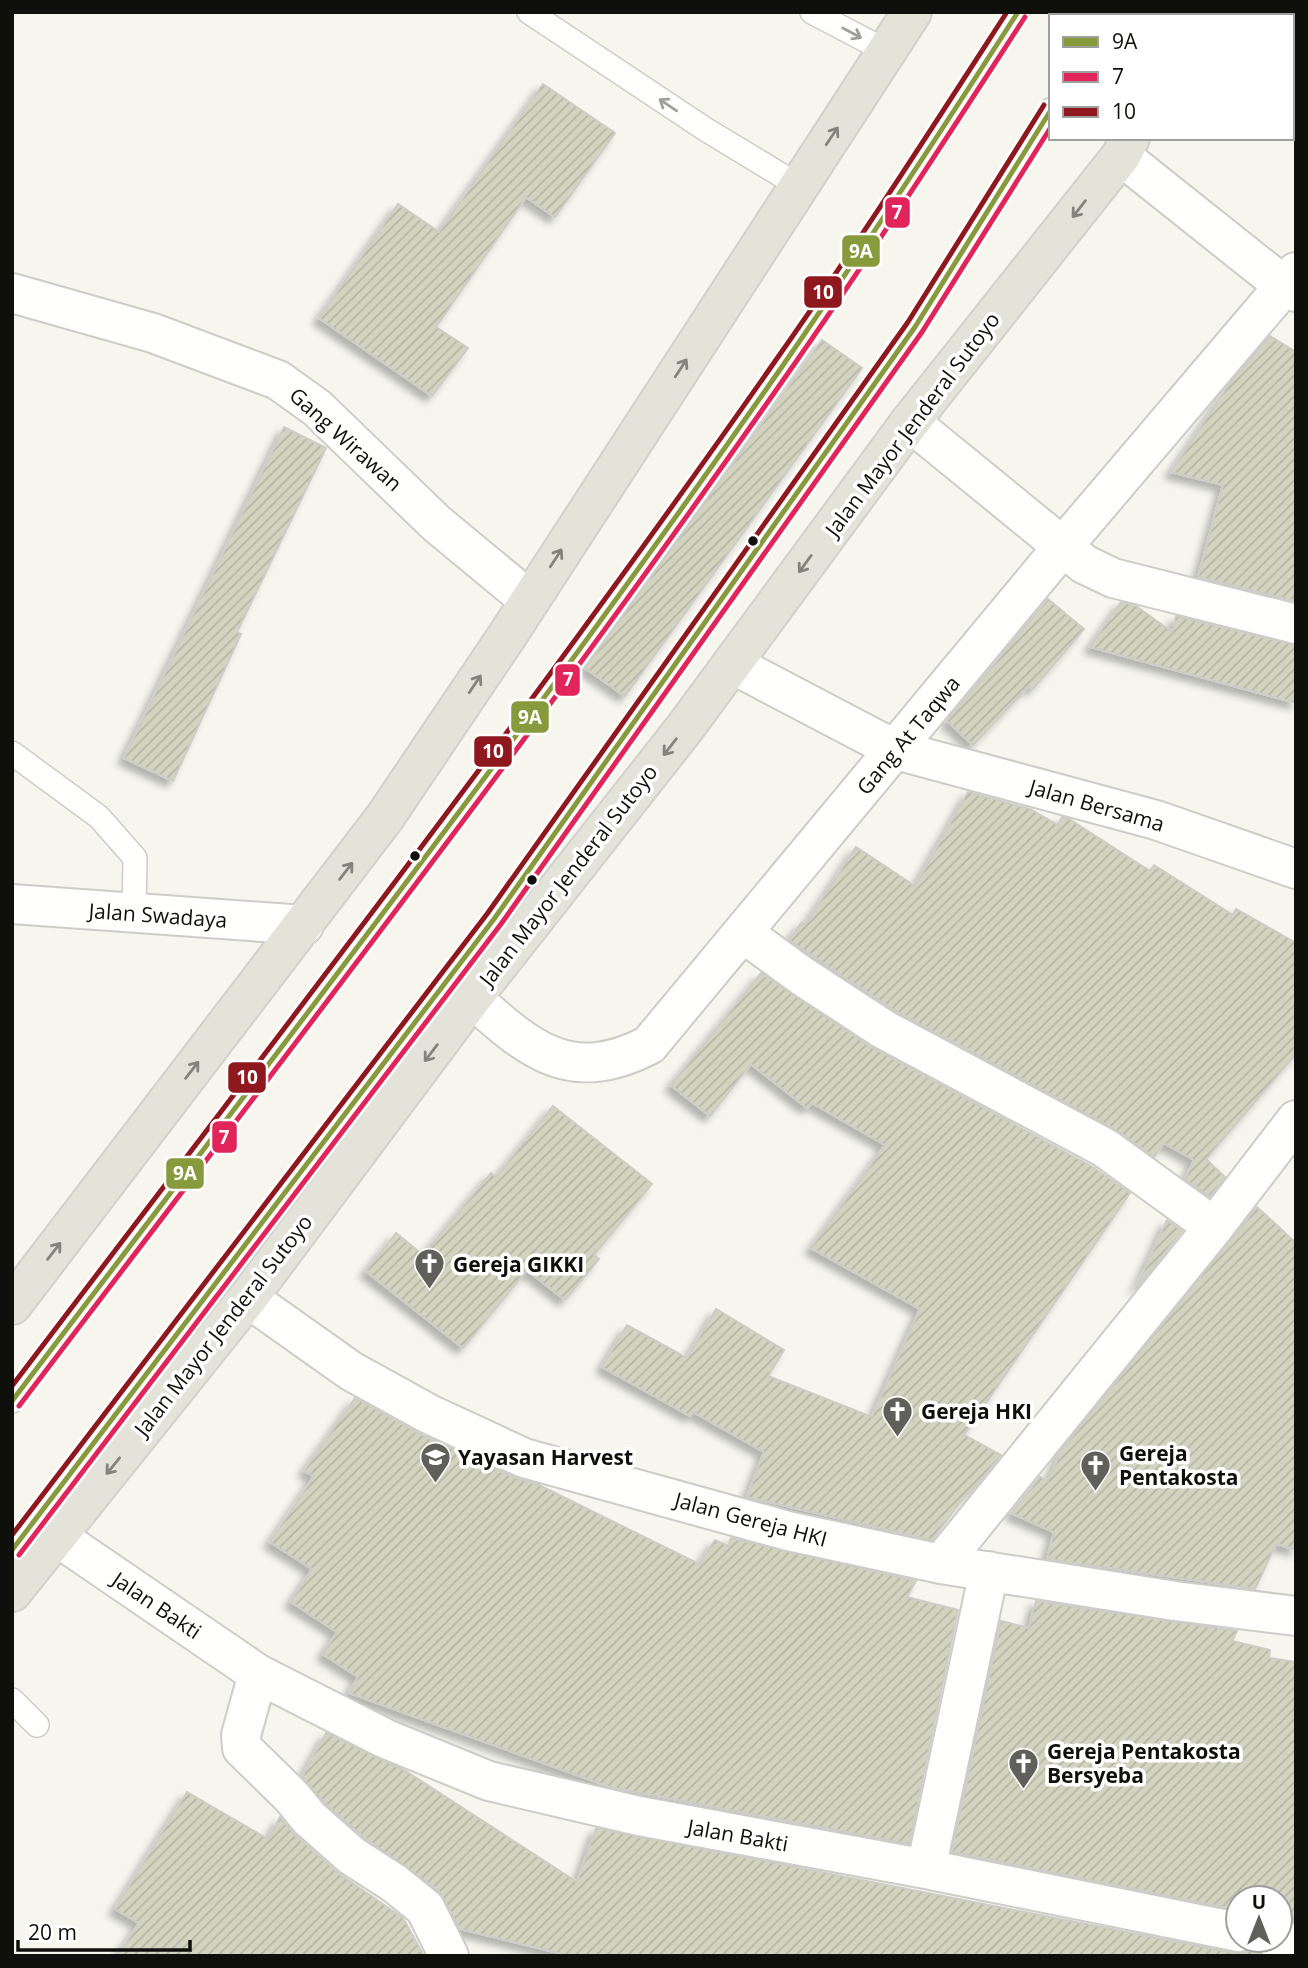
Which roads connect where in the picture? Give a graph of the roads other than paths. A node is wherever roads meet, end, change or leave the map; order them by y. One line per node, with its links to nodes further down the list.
1 (529, 12): 8 (lane, one-way to 1)
2 (812, 12): 5 (lane, one-way to 5)
3 (912, 12): 5 (highway)
4 (1018, 12): 28 (lane)
5 (888, 52): 8 (highway, one-way to 5)
6 (1049, 113): 30 (lane)
7 (1131, 144): 9 (street); 11 (highway, Jalan Mayor Jenderal Sutoyo, one-way to 11)
8 (799, 186): 13 (highway, one-way to 8)
9 (1291, 283): 12 (street, Gang At Taqwa)
10 (12, 293): 13 (street, Gang Wirawan)
11 (910, 422): 12 (street); 15 (highway, Jalan Mayor Jenderal Sutoyo, one-way to 15)
12 (1064, 546): 14 (street); 16 (street, Gang At Taqwa)
13 (529, 600): 21 (highway, one-way to 13)
14 (1296, 624)
15 (732, 664): 16 (street, Jalan Bersama); 23 (highway, Jalan Mayor Jenderal Sutoyo, one-way to 23)
16 (896, 750): 18 (street, Jalan Bersama); 22 (street, Gang At Taqwa)
17 (12, 753): 20 (lane)
18 (1296, 869)
19 (12, 904): 20 (street, Jalan Swadaya)
20 (134, 914): 21 (street, Jalan Swadaya)
21 (304, 925): 27 (highway, one-way to 21)
22 (743, 933): 23 (street, Gang At Taqwa); 25 (street)
23 (472, 998): 26 (highway, Jalan Mayor Jenderal Sutoyo, one-way to 26)
24 (1296, 1120): 25 (street)
25 (1214, 1227): 31 (street)
26 (248, 1298): 29 (highway, Jalan Mayor Jenderal Sutoyo, one-way to 29); 31 (street, Jalan Gereja HKI)
27 (12, 1305)
28 (12, 1401)
29 (56, 1536): 33 (highway, Jalan Mayor Jenderal Sutoyo); 35 (street, Jalan Bakti)
30 (12, 1550)
31 (942, 1564): 32 (street, Jalan Gereja HKI)
32 (989, 1571): 34 (street, Jalan Gereja HKI); 38 (street)
33 (12, 1592)
34 (1296, 1616)
35 (258, 1674): 38 (street, Jalan Bakti); 40 (street)
36 (12, 1700): 37 (lane)
37 (37, 1725)
38 (926, 1869): 39 (street, Jalan Bakti)
39 (1224, 1929)
40 (449, 1956)

